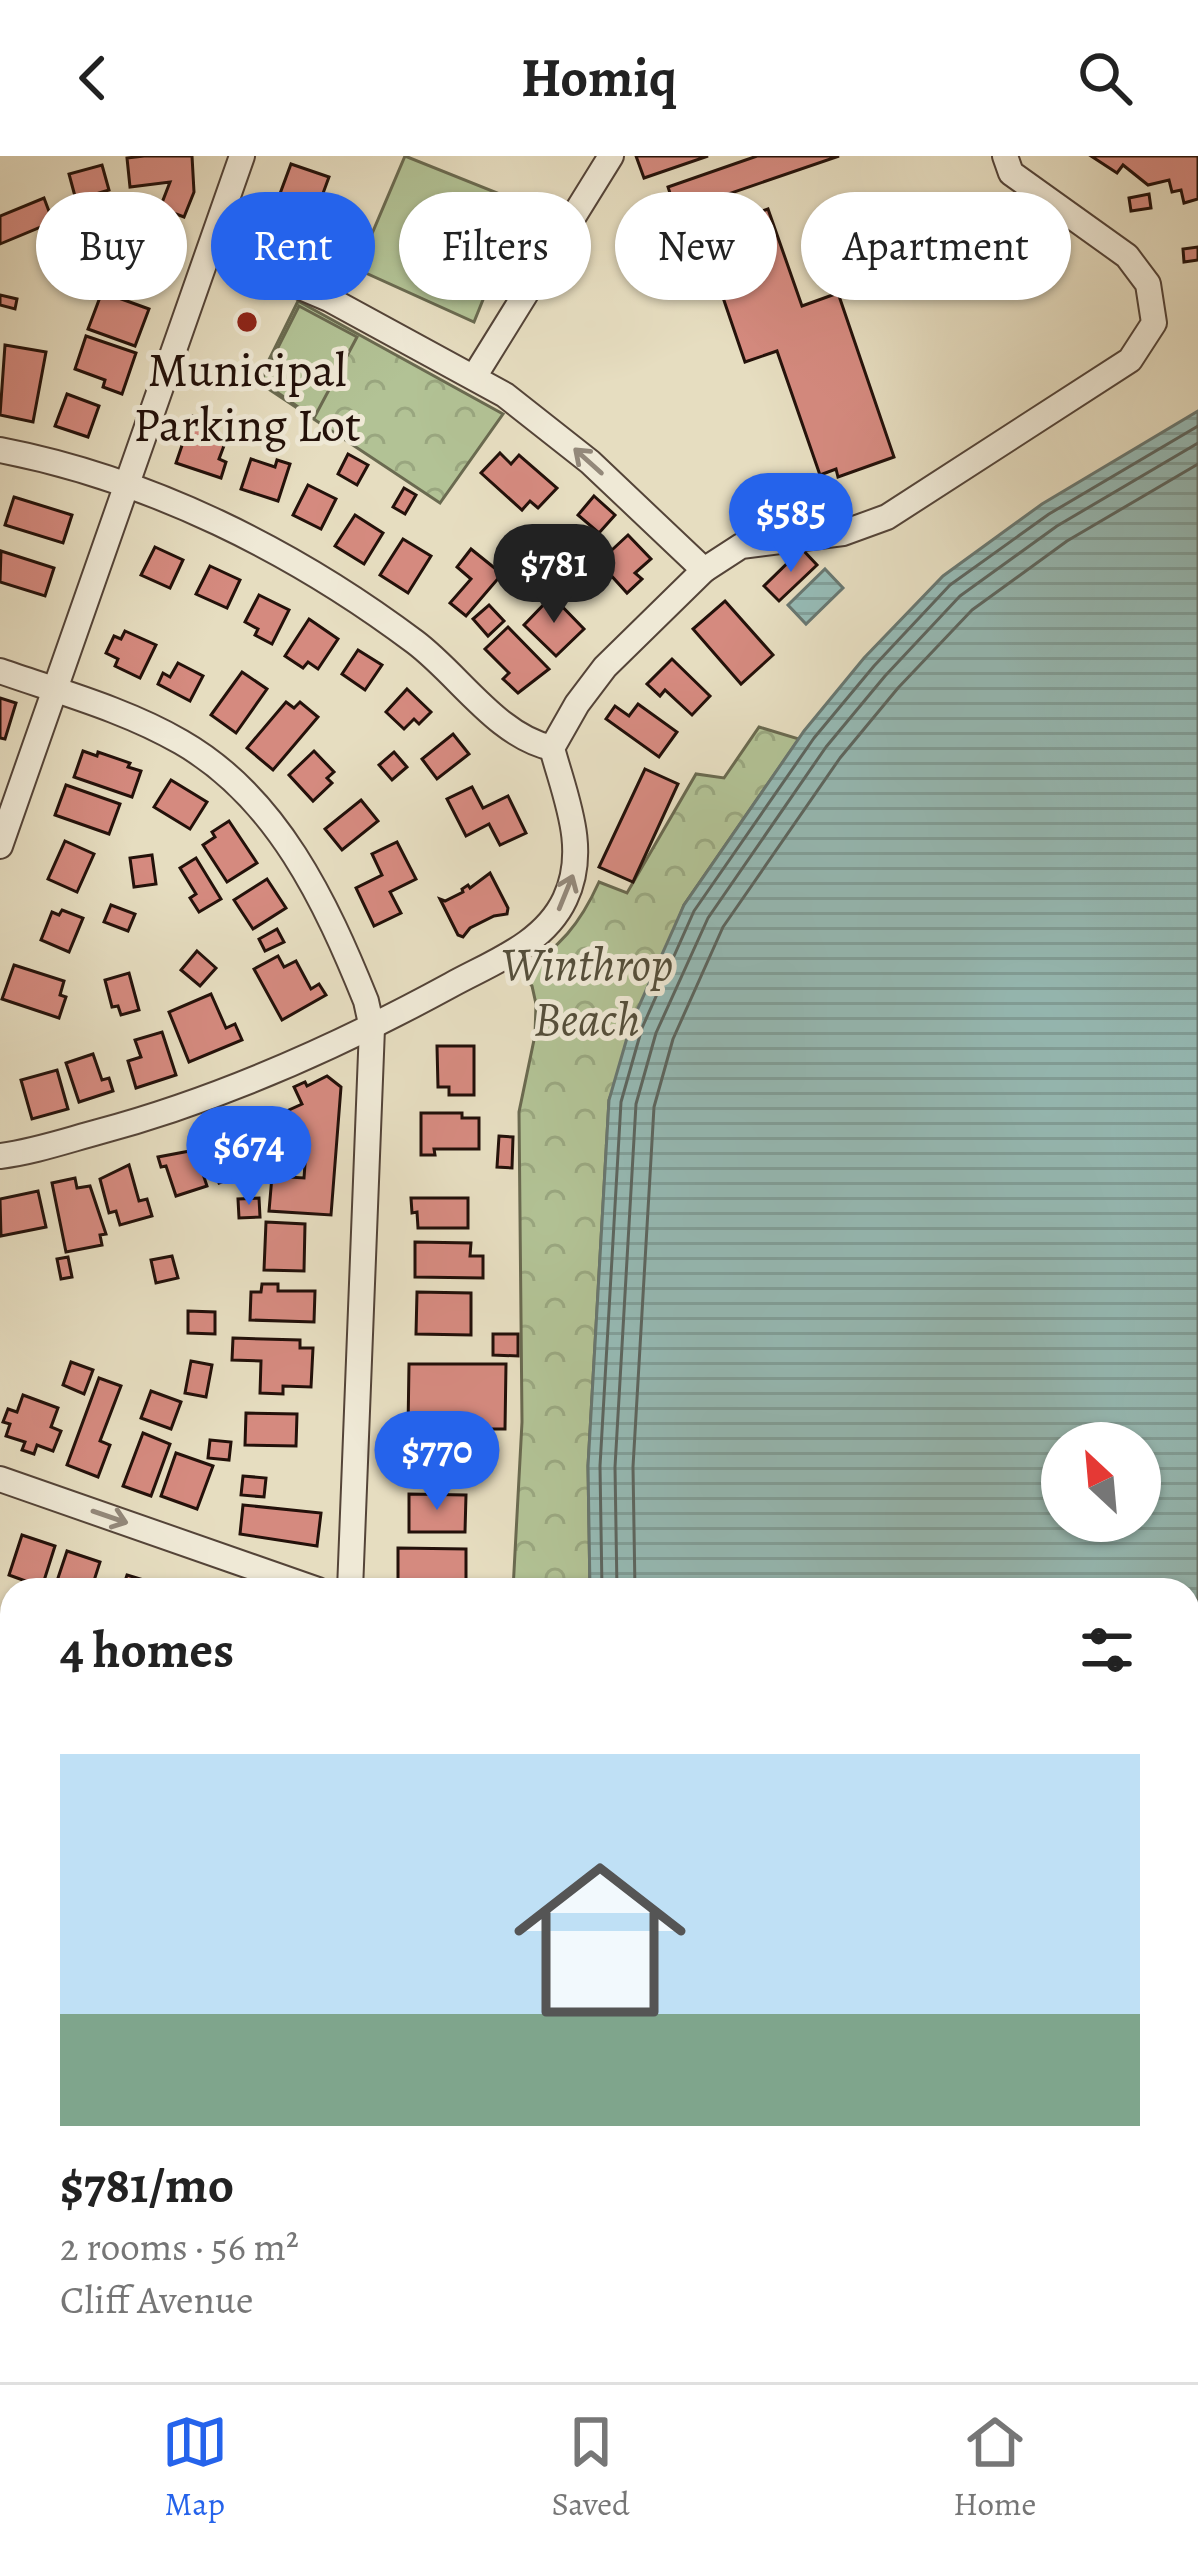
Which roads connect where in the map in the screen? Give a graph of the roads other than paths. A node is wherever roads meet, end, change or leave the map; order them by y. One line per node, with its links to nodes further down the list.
1 (242, 156): 4 (street)
2 (610, 156): 7 (street)
3 (1005, 156): 10 (street)
4 (230, 192)
5 (211, 249): 9 (street)
6 (331, 300): 7 (street)
7 (474, 377): 10 (street, one-way to 7)
8 (0, 450): 9 (street)
9 (127, 488): 12 (street); 13 (street)
10 (704, 570): 13 (street)
11 (0, 670): 12 (street)
12 (55, 690): 14 (street); 15 (street)
13 (552, 748): 15 (street, one-way to 13)
14 (0, 846)
15 (372, 1028): 16 (street); 19 (street)
16 (0, 1156)
17 (0, 1479): 18 (street, one-way to 18)
18 (283, 1578)
19 (350, 1578)

